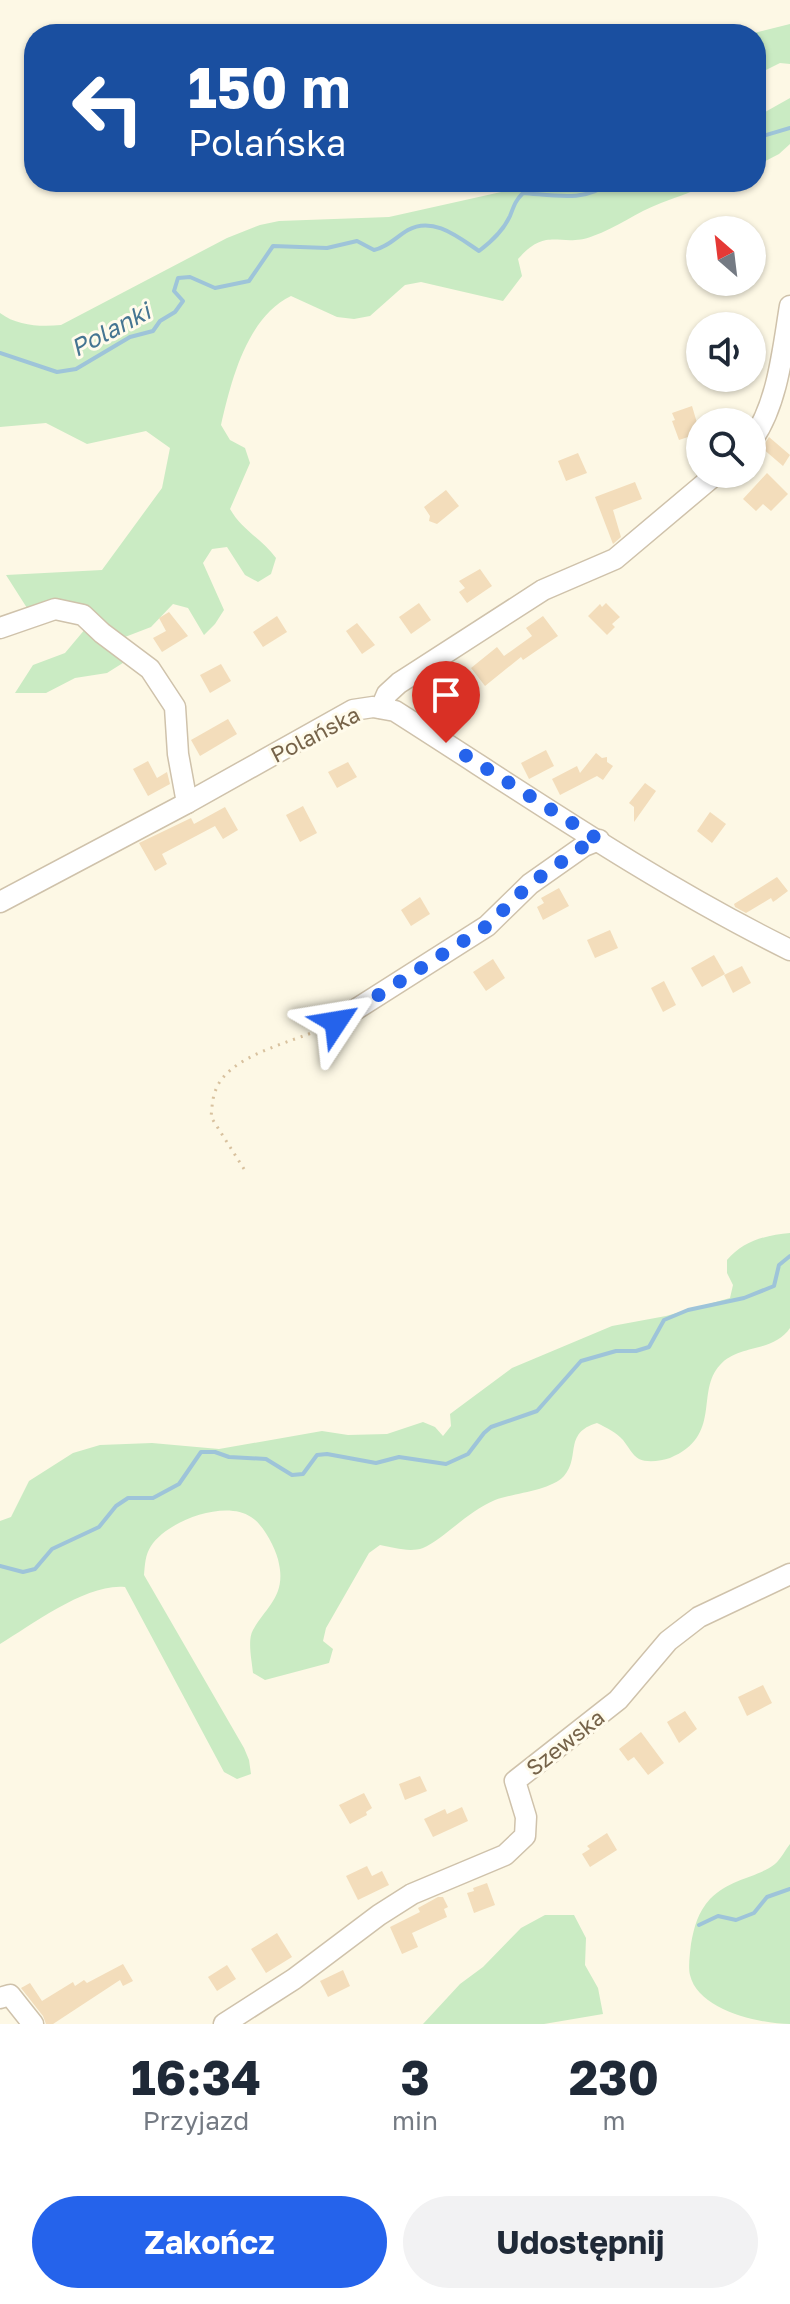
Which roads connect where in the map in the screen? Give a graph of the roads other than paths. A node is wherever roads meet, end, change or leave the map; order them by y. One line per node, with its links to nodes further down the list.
1 (790, 306): 2 (street)
2 (766, 412)
3 (699, 488): 5 (street)
4 (0, 628): 6 (street)
5 (381, 708): 6 (street, Polańska); 7 (street, Polańska)
6 (187, 803): 8 (street, Polańska)
7 (599, 840): 9 (street, Polańska); 10 (street)
8 (0, 902)
9 (790, 950)
10 (336, 1022)
11 (790, 1574): 14 (street, Szewska)
12 (0, 1998): 13 (street)
13 (33, 2024)
14 (224, 2024)

